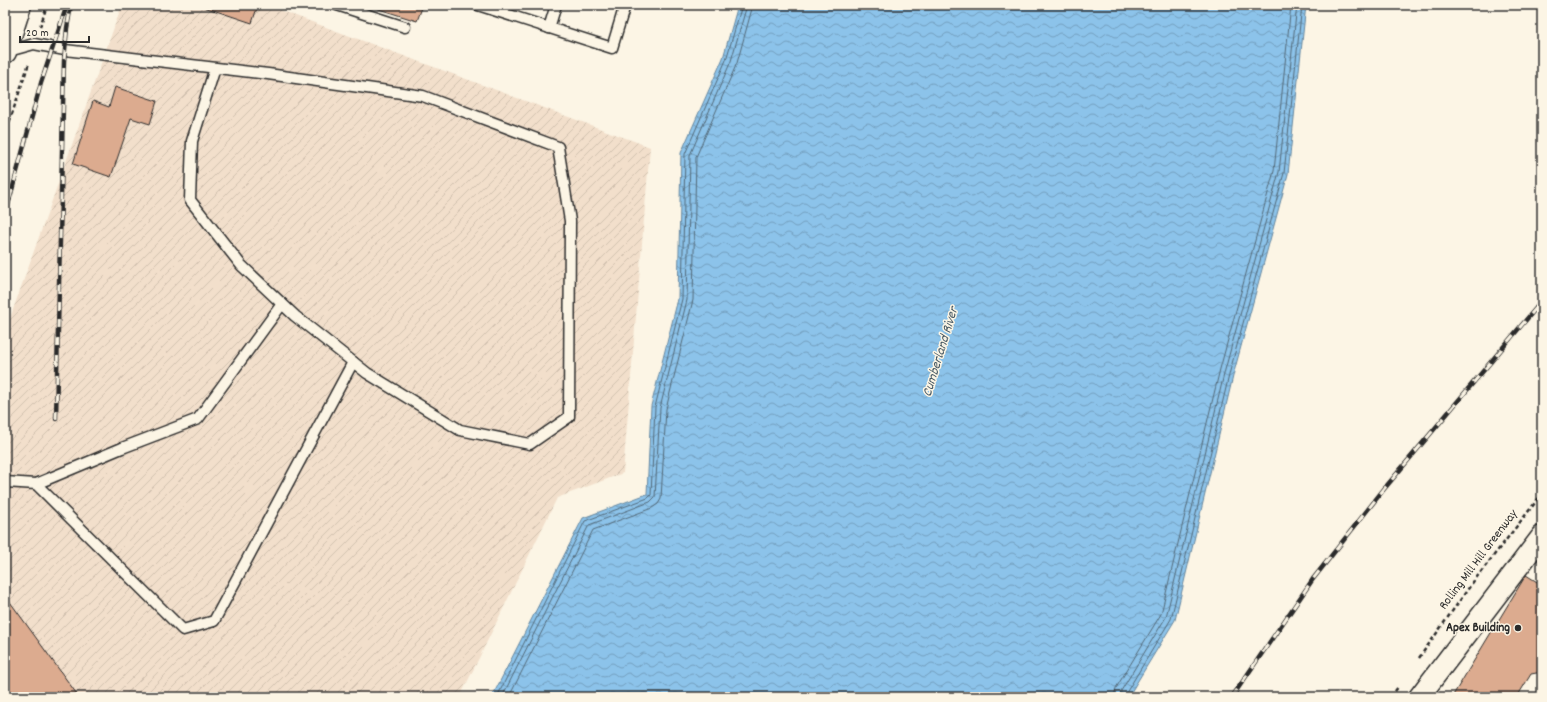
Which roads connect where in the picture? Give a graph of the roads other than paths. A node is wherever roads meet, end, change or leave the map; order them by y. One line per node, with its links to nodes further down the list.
1 (20, 5): 8 (street)
2 (337, 5): 6 (lane)
3 (478, 5): 7 (lane)
4 (556, 5): 7 (lane)
5 (625, 5): 7 (lane)
6 (405, 27)
7 (549, 28)
8 (5, 52): 9 (lane)
9 (215, 68): 10 (lane); 11 (lane)
10 (282, 304): 11 (lane); 13 (lane)
11 (352, 362): 13 (lane)
12 (5, 482): 13 (lane)
13 (36, 484)
14 (1542, 536): 15 (street)
15 (1534, 560): 16 (street)
16 (1419, 697)

